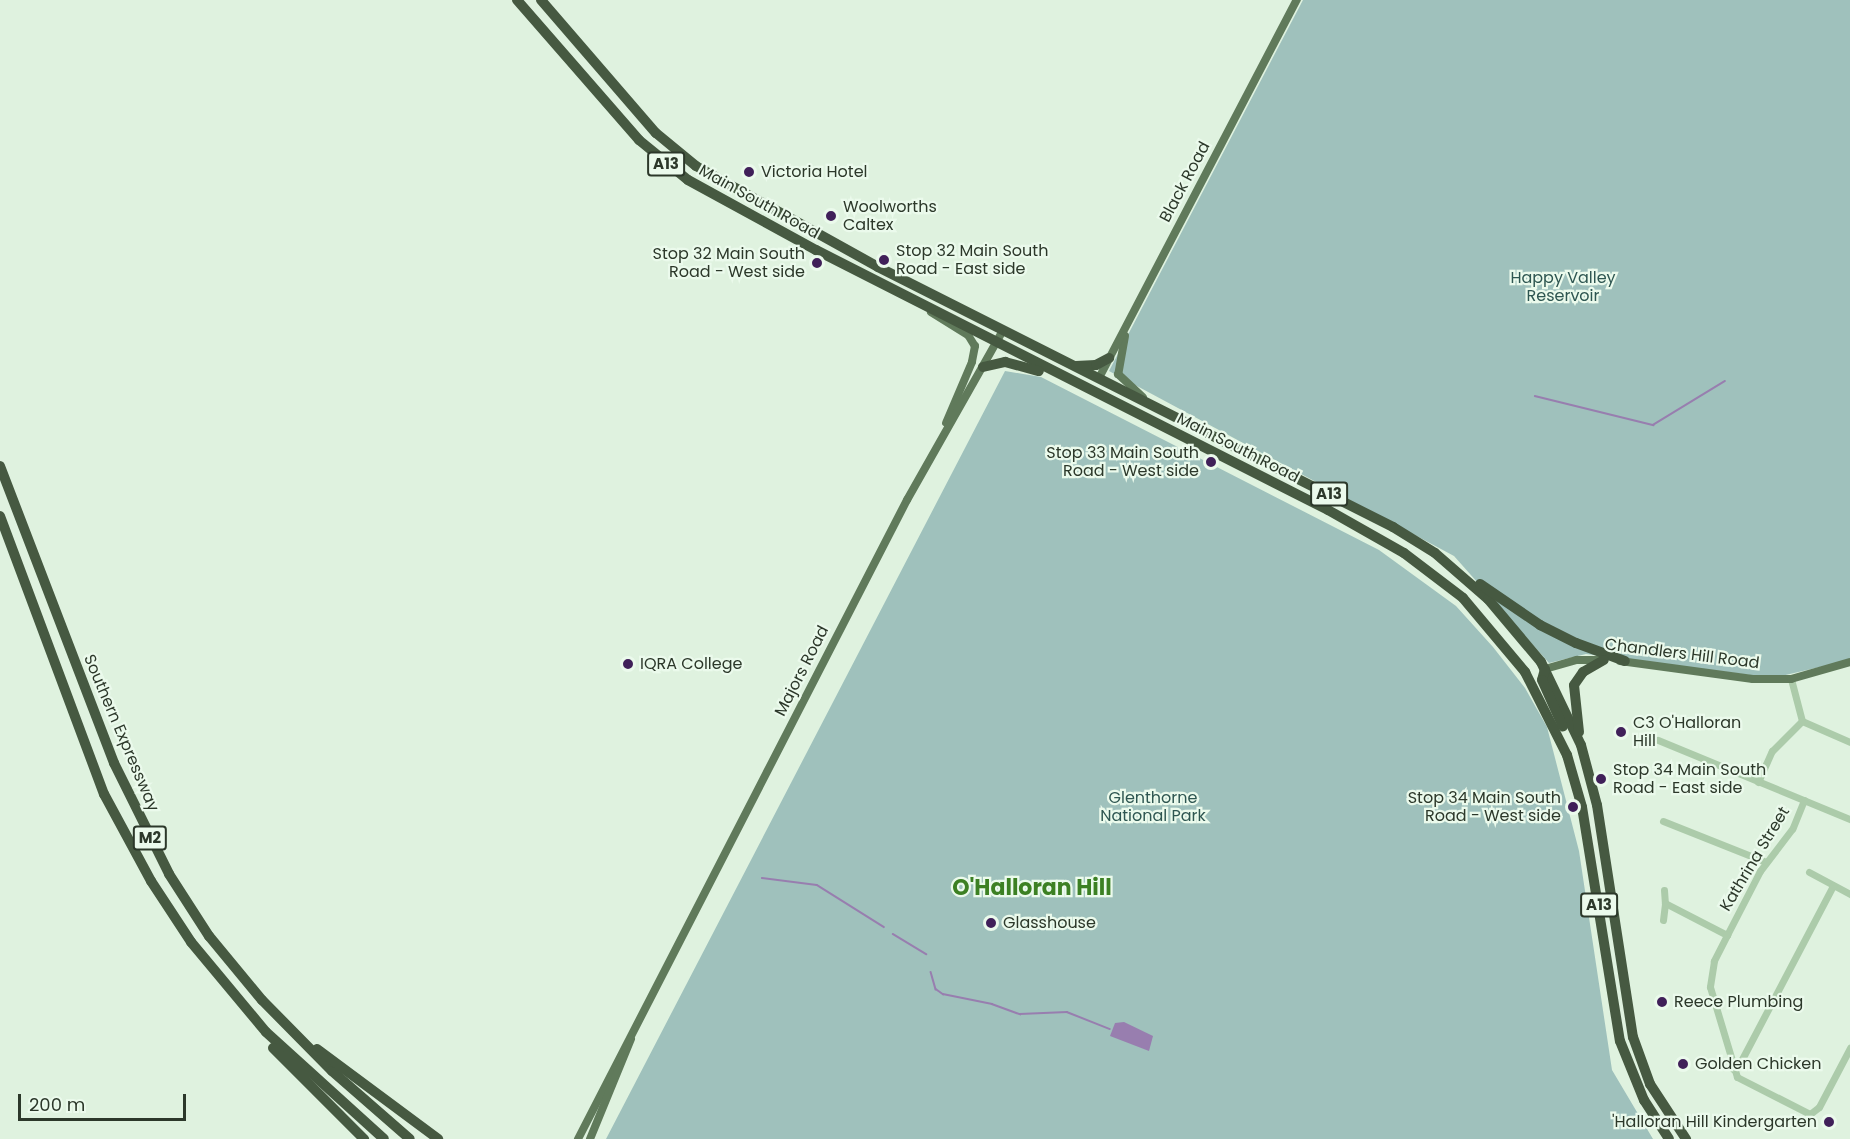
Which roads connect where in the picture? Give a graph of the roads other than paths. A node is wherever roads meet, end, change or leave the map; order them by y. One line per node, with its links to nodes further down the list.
1 (518, 0): 5 (highway, Main South Road / A13)
2 (541, 0): 4 (highway, Main South Road / A13)
3 (1297, 0): 7 (main road, Black Road)
4 (696, 166): 5 (highway); 8 (highway, Main South Road / A13)
5 (749, 214): 6 (highway, Main South Road / A13)
6 (921, 303): 9 (highway, Main South Road / A13); 17 (main road, A13)
7 (1127, 324): 10 (main road, Black Road); 16 (main road, A13)
8 (1004, 330): 9 (main road, Majors Road); 11 (highway, Main South Road / A13)
9 (997, 342): 12 (main road, Majors Road); 14 (highway, Main South Road / A13)
10 (1109, 358): 11 (highway); 13 (main road, Black Road)
11 (1076, 366): 13 (highway, Main South Road / A13)
12 (983, 367): 14 (highway, A13); 17 (main road, Majors Road)
13 (1098, 378): 15 (highway); 16 (highway, Main South Road / A13)
14 (1074, 381): 15 (highway, Main South Road / A13)
15 (1092, 391): 25 (highway, Main South Road / A13)
16 (1151, 404): 20 (highway, Main South Road / A13)
17 (940, 441): 46 (main road, Majors Road)
18 (0, 466): 45 (highway, Southern Expressway / M2)
19 (0, 516): 44 (highway, Southern Expressway / M2)
20 (1455, 568): 22 (highway); 24 (highway, Main South Road / A13)
21 (1604, 660): 22 (main road, Chandlers Hill Road); 24 (main road, Chandlers Hill Road); 30 (highway)
22 (1625, 661): 26 (main road, Chandlers Hill Road)
23 (1850, 662): 26 (main road, Chandlers Hill Road)
24 (1545, 669): 25 (highway); 30 (highway, Main South Road / A13); 31 (highway)
25 (1525, 672): 31 (highway, Main South Road / A13)
26 (1791, 679): 27 (street)
27 (1802, 722): 29 (street); 32 (street)
28 (1658, 740): 32 (street)
29 (1850, 742)
30 (1581, 745): 56 (highway, Main South Road / A13)
31 (1572, 771): 55 (highway, Main South Road / A13)
32 (1758, 782): 33 (street)
33 (1804, 800): 34 (street); 36 (street, Kathrina Street)
34 (1850, 819)
35 (1663, 822): 36 (street)
36 (1766, 862): 43 (street, Kathrina Street)
37 (1809, 872): 38 (street)
38 (1833, 885): 40 (street); 48 (street)
39 (1664, 890): 41 (street)
40 (1850, 894)
41 (1665, 903): 42 (street); 43 (street)
42 (1663, 920)
43 (1727, 935): 48 (street, Kathrina Street)
44 (252, 1016): 49 (highway); 50 (highway, Southern Expressway / M2)
45 (281, 1021): 51 (highway, Southern Expressway / M2); 52 (highway)
46 (634, 1030): 53 (main road, Majors Road); 54 (main road, Majors Road)
47 (1850, 1048): 48 (street)
48 (1732, 1069)
49 (364, 1139)
50 (384, 1139)
51 (410, 1139)
52 (438, 1139)
53 (578, 1139)
54 (590, 1139)
55 (1669, 1139)
56 (1686, 1139)

